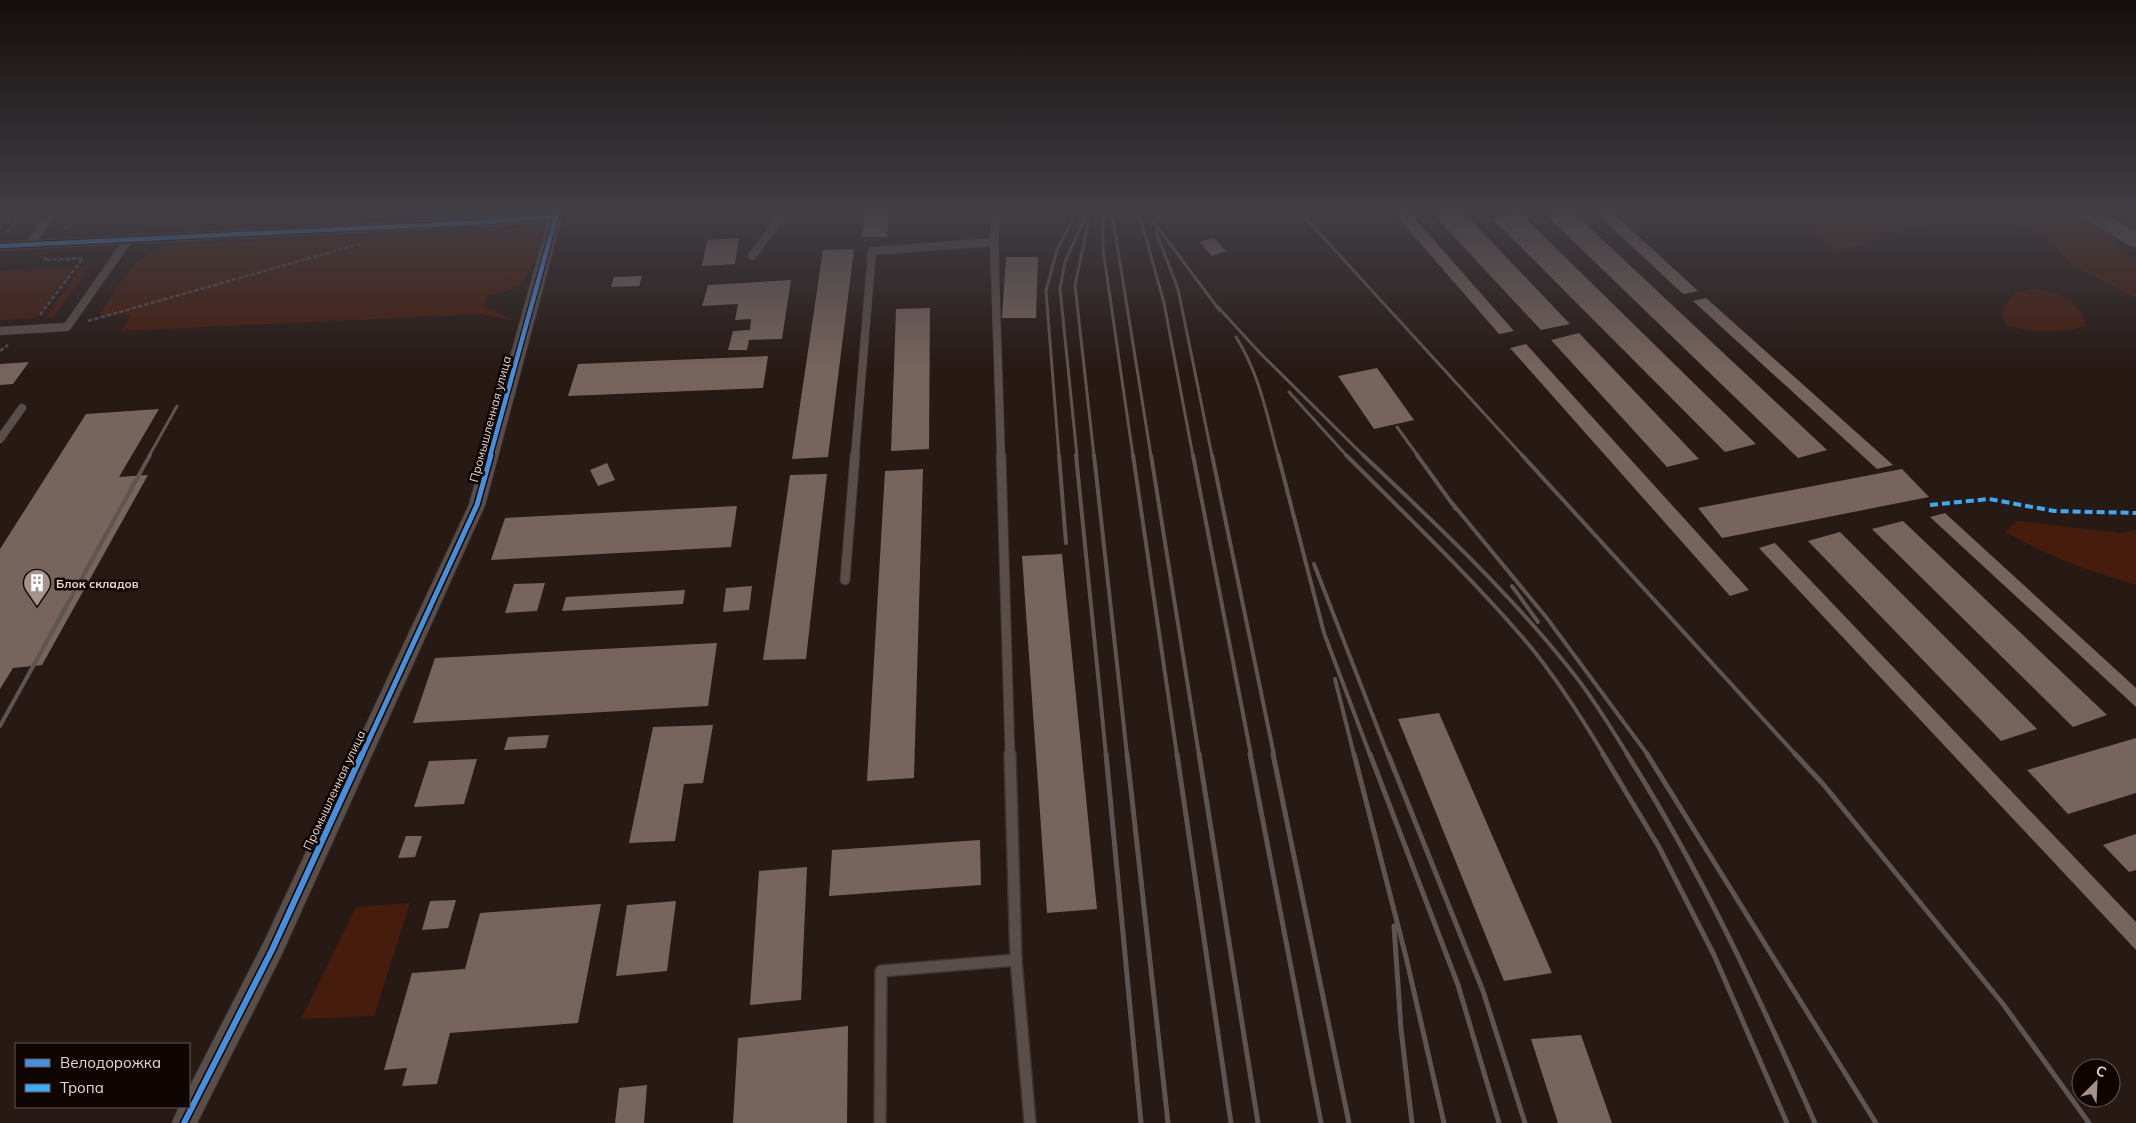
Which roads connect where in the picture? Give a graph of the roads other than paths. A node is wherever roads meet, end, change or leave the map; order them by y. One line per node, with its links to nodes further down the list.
1 (110, 265): 5 (lane)
2 (543, 265): 12 (street, Промышленная улица)
3 (871, 265): 10 (lane)
4 (995, 265): 11 (lane)
5 (0, 331)
6 (22, 408): 7 (lane)
7 (9, 426): 8 (lane); 9 (lane)
8 (0, 427)
9 (0, 439)
10 (845, 580)
11 (1016, 960): 13 (lane); 14 (lane)
12 (184, 1123)
13 (880, 1123)
14 (1030, 1123)

